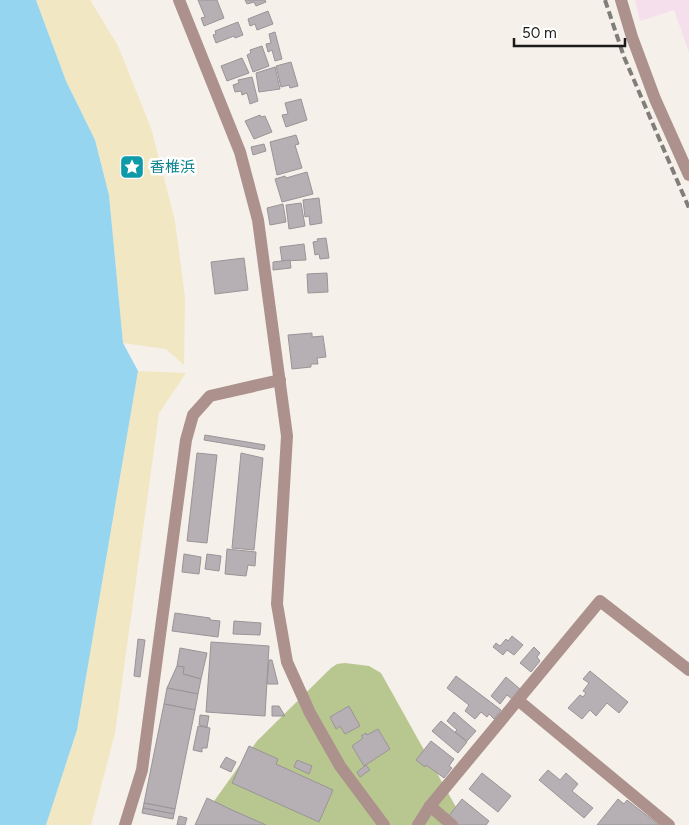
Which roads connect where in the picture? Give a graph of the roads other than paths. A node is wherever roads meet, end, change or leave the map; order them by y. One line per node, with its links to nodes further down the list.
1 (179, 0): 5 (street)
2 (621, 0): 3 (street)
3 (686, 163): 4 (street)
4 (689, 175)
5 (280, 380): 9 (street); 10 (street)
6 (689, 670): 7 (street)
7 (518, 701): 8 (street); 13 (street)
8 (430, 806): 11 (street); 12 (street)
9 (125, 825)
10 (384, 825)
11 (418, 825)
12 (452, 825)
13 (669, 825)

